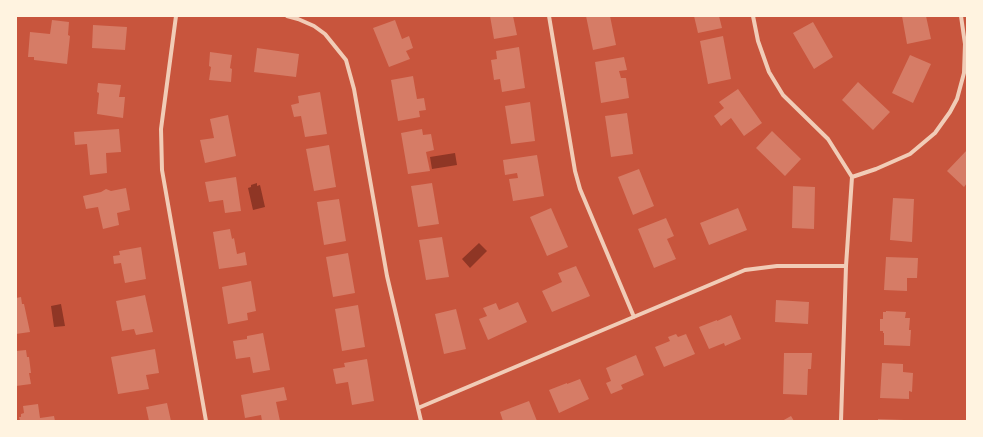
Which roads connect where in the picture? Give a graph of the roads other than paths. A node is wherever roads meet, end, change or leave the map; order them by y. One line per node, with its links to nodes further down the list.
1 (176, 16): 10 (street)
2 (287, 16): 9 (street)
3 (549, 16): 8 (street)
4 (753, 16): 6 (street)
5 (961, 16): 6 (street)
6 (852, 176): 7 (street)
7 (846, 266): 8 (street); 12 (street)
8 (634, 317): 9 (street)
9 (418, 408): 11 (street)
10 (206, 421)
11 (421, 421)
12 (841, 421)

